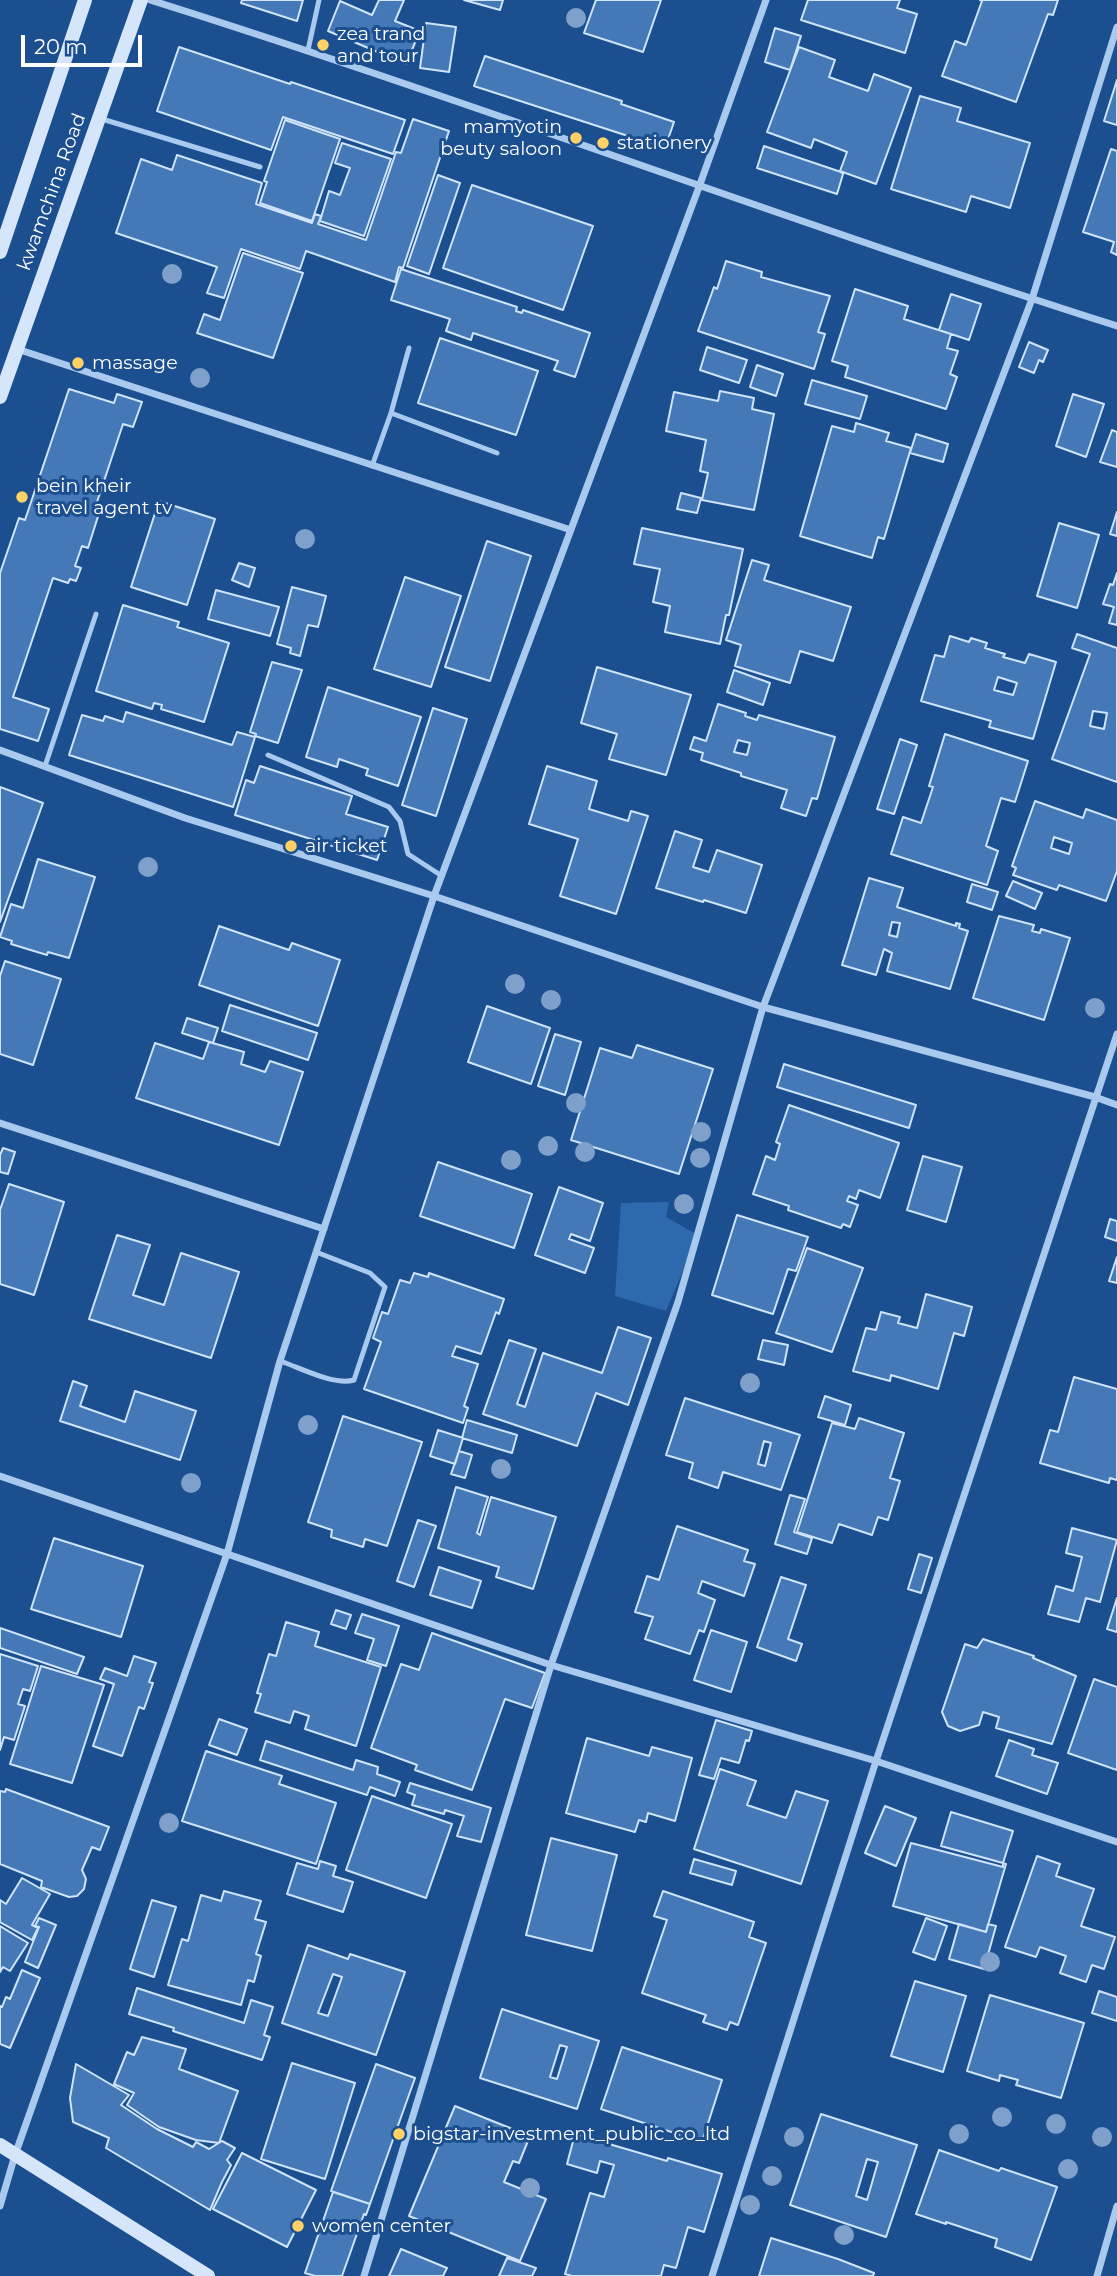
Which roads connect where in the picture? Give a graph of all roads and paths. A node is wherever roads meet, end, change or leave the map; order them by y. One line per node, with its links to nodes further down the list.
1 (85, 0): 11 (main road, kwamchina Road)
2 (141, 0): 8 (main road, kwamchina Road)
3 (150, 0): 7 (street)
4 (319, 0): 7 (lane)
5 (766, 0): 10 (street)
6 (1117, 27): 12 (street)
7 (308, 50): 10 (street)
8 (99, 118): 9 (lane); 14 (main road, kwamchina Road)
9 (260, 167)
10 (699, 187): 12 (street); 20 (street)
11 (0, 252)
12 (1032, 299): 13 (street); 27 (street)
13 (1117, 326)
14 (17, 348): 16 (main road, kwamchina Road); 19 (street)
15 (409, 348): 17 (lane)
16 (0, 397)
17 (391, 413): 18 (lane); 19 (lane)
18 (498, 453)
19 (372, 466): 20 (street)
20 (571, 530): 25 (street)
21 (96, 614): 24 (lane)
22 (0, 750): 24 (street)
23 (268, 755): 25 (lane)
24 (45, 766): 26 (street)
25 (442, 876): 26 (street)
26 (434, 896): 27 (street); 32 (street)
27 (763, 1007): 29 (street); 37 (street)
28 (1117, 1034): 29 (street)
29 (1095, 1097): 30 (street); 38 (street)
30 (1117, 1105)
31 (0, 1123): 32 (street)
32 (324, 1229): 33 (street)
33 (316, 1252): 34 (street); 34 (lane)
34 (280, 1360): 36 (street)
35 (0, 1476): 36 (street)
36 (227, 1554): 37 (street); 41 (street)
37 (551, 1665): 38 (street); 45 (street)
38 (876, 1761): 39 (street); 46 (street)
39 (1117, 1842)
40 (0, 2145): 41 (main road)
41 (15, 2155): 42 (street); 44 (main road)
42 (0, 2206)
43 (1117, 2206): 47 (street)
44 (208, 2276)
45 (363, 2276)
46 (712, 2276)
47 (1097, 2276)

